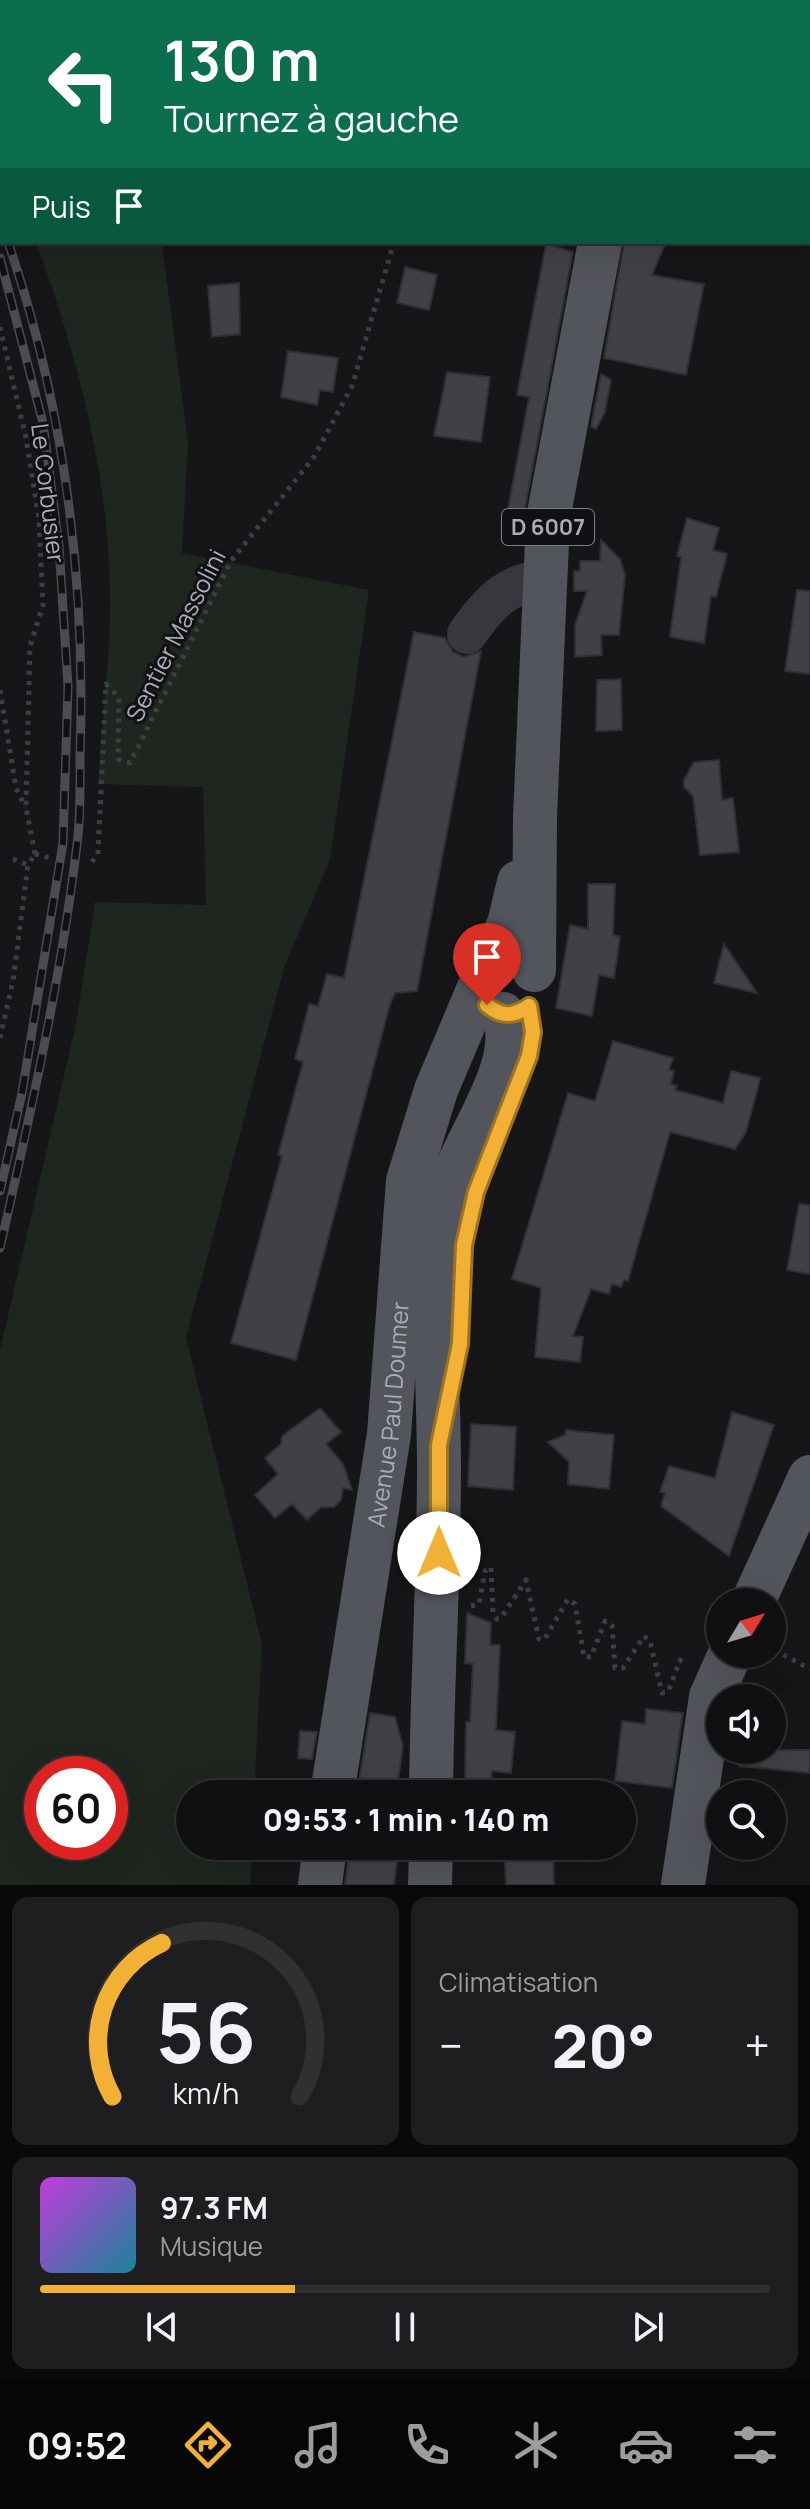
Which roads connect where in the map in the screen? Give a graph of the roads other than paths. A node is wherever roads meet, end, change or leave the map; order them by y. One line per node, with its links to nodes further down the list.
1 (600, 244): 2 (main road, D 6007)
2 (545, 580): 3 (lane); 4 (main road, D 6007)
3 (467, 634)
4 (505, 992): 8 (main road, Avenue Paul Doumer); 9 (main road, D 6007)
5 (810, 1477): 6 (main road)
6 (759, 1588)
7 (724, 1668): 14 (main road)
8 (334, 1780)
9 (431, 1780)
10 (323, 1860): 12 (main road)
11 (431, 1860): 13 (main road)
12 (320, 1885)
13 (430, 1885)
14 (683, 1885)

